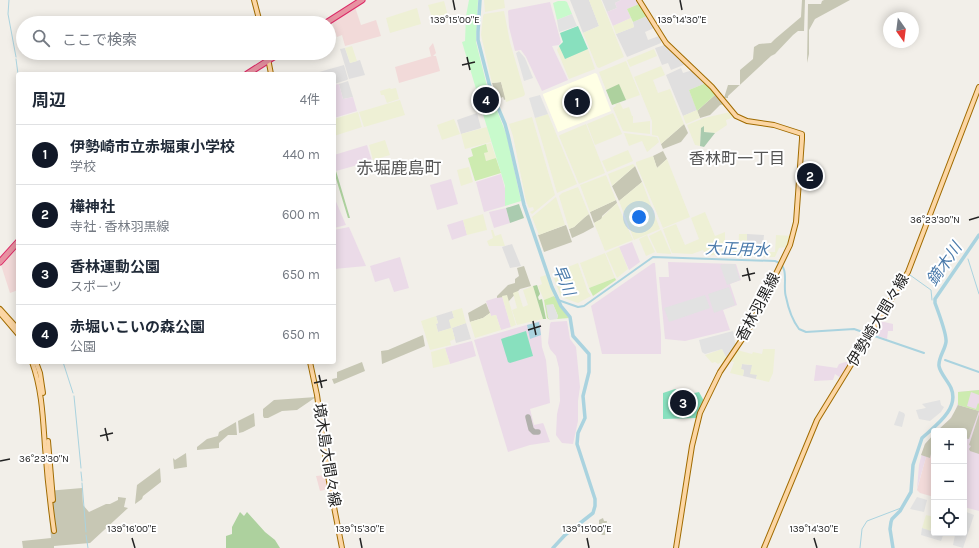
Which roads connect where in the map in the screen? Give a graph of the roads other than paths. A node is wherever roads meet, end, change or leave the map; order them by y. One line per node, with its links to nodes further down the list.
1 (254, 0): 4 (main road)
2 (362, 0): 5 (highway)
3 (639, 0): 20 (main road, 香林羽黒線)
4 (258, 16)
5 (336, 17)
6 (268, 61): 7 (highway); 8 (main road)
7 (250, 72)
8 (271, 72)
9 (979, 87): 21 (main road, 伊勢崎大間々線)
10 (16, 244): 11 (highway)
11 (0, 262)
12 (0, 309): 14 (main road)
13 (0, 313): 15 (main road)
14 (16, 327)
15 (16, 332)
16 (33, 364): 17 (main road)
17 (37, 364)
18 (310, 364): 19 (main road, 境木島大間々線)
19 (342, 548)
20 (676, 548)
21 (764, 548)

